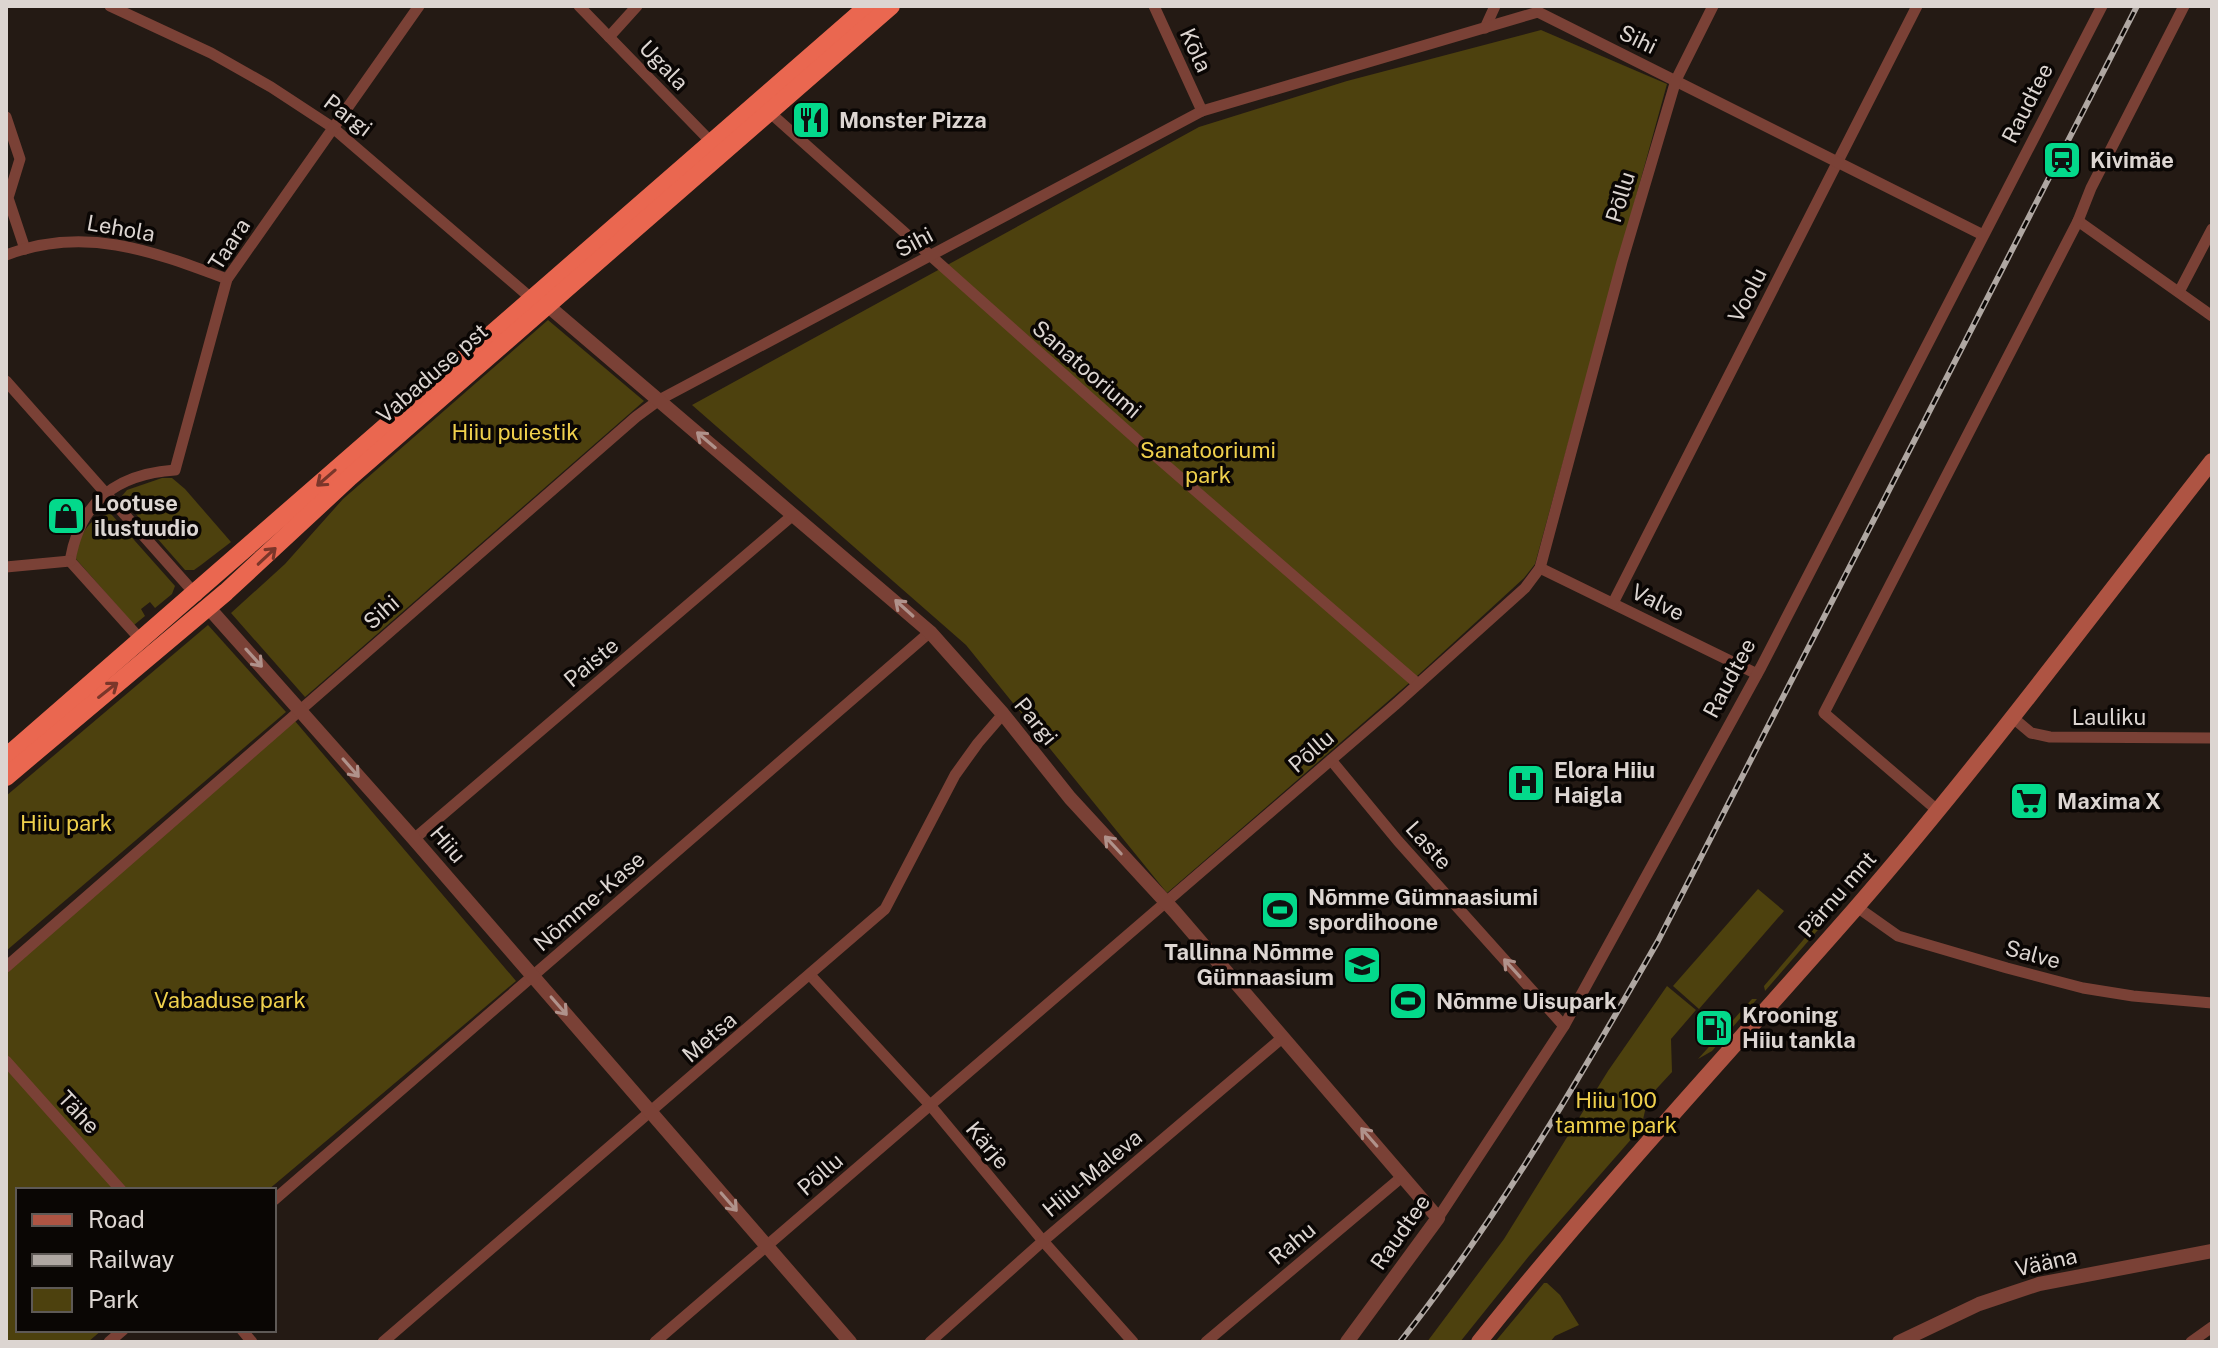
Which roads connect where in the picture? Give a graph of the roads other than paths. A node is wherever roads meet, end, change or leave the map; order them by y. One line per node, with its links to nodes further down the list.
1 (110, 6): 20 (street, Pargi)
2 (419, 6): 20 (street, Taara)
3 (579, 6): 15 (street, Ugala)
4 (637, 6): 15 (street)
5 (868, 6): 17 (highway, Vabaduse pst)
6 (891, 6): 17 (highway, Vabaduse pst)
7 (1154, 6): 18 (street, Kõla)
8 (1495, 6): 14 (street)
9 (1713, 6): 16 (street, Põllu)
10 (1917, 6): 22 (street, Voolu)
11 (2102, 6): 25 (street, Raudtee)
12 (2184, 6): 23 (street)
13 (1534, 9): 14 (street, Sihi); 16 (street, Sihi)
14 (1485, 28): 18 (street, Sihi)
15 (609, 37): 21 (street, Ugala)
16 (1676, 80): 22 (street, Sihi); 40 (street, Põllu)
17 (763, 106): 21 (highway, Vabaduse pst); 28 (street, Sanatooriumi)
18 (1202, 111): 28 (street, Sihi)
19 (6, 117): 26 (street)
20 (332, 127): 29 (street, Taara); 31 (street, Pargi)
21 (716, 147): 31 (highway, Vabaduse pst)
22 (1837, 163): 25 (street, Sihi); 42 (street, Voolu)
23 (2078, 221): 30 (street); 55 (street)
24 (2212, 229): 30 (street)
25 (1983, 235): 46 (street, Raudtee)
26 (25, 249): 27 (street, Lehola); 29 (street, Lehola)
27 (6, 255)
28 (929, 256): 34 (street, Sihi); 47 (street, Sanatooriumi)
29 (227, 279): 36 (street, Taara)
30 (2179, 292): 32 (street)
31 (540, 302): 34 (street, Pargi); 41 (highway, Vabaduse pst, one-way to 41); 43 (highway, Vabaduse pst, one-way to 31)
32 (2212, 316)
33 (6, 381): 36 (street, Hiiu)
34 (659, 400): 37 (street, Pargi, one-way to 34); 48 (street, Sihi)
35 (2212, 461): 50 (main road, Pärnu mnt)
36 (105, 493): 38 (street); 41 (street, Hiiu)
37 (793, 515): 44 (street, Pargi, one-way to 37); 56 (street, Paiste)
38 (70, 561): 39 (street); 45 (street)
39 (6, 567)
40 (1540, 568): 42 (street, Valve); 47 (street, Põllu)
41 (194, 593): 43 (street, Hiiu); 45 (highway, Vabaduse pst)
42 (1613, 603): 46 (street, Valve)
43 (208, 607): 48 (street, Hiiu, one-way to 48); 54 (highway, Vabaduse pst, one-way to 43)
44 (930, 632): 49 (street, Pargi); 60 (street, Nõmme-Kase)
45 (141, 640): 52 (highway, Vabaduse pst)
46 (1757, 674): 63 (street, Raudtee)
47 (1418, 684): 53 (street, Põllu)
48 (300, 709): 56 (street, Hiiu, one-way to 56); 59 (street, Sihi)
49 (1003, 714): 57 (street, Pargi, one-way to 49); 61 (street, Metsa)
50 (2012, 717): 51 (street, Lauliku); 55 (main road, Pärnu mnt)
51 (2212, 738)
52 (6, 757)
53 (1331, 760): 57 (street, Põllu); 63 (street, Laste, one-way to 53)
54 (6, 777)
55 (1937, 810): 58 (main road, Pärnu mnt)
56 (414, 839): 60 (street, Hiiu)
57 (1166, 902): 64 (street, Pargi); 66 (street, Põllu)
58 (1857, 907): 62 (street, Salve); 84 (main road, Pärnu mnt)
59 (6, 967)
60 (533, 976): 67 (street, Hiiu, one-way to 67); 70 (street, Nõmme-Kase)
61 (811, 976): 66 (street, Kärje); 67 (street, Metsa)
62 (2212, 1003)
63 (1564, 1026): 71 (street, Raudtee)
64 (1282, 1038): 68 (street, Pargi, one-way to 64); 72 (street, Hiiu-Maleva)
65 (6, 1061): 69 (street, Tähe)
66 (930, 1105): 72 (street, Kärje); 73 (street, Põllu)
67 (652, 1112): 73 (street, Hiiu, one-way to 73); 77 (street, Metsa)
68 (1403, 1176): 71 (street, Pargi); 82 (street, Rahu)
69 (119, 1188)
70 (276, 1198)
71 (1438, 1218): 83 (street, Raudtee)
72 (1043, 1241): 80 (street, Hiiu-Maleva); 81 (street, Kärje)
73 (766, 1246): 78 (street, Põllu); 79 (street, Hiiu)
74 (2211, 1252): 76 (street, Vääna)
75 (2212, 1327): 85 (street)
76 (1907, 1340)
77 (383, 1342)
78 (655, 1342)
79 (850, 1342)
80 (930, 1342)
81 (1133, 1342)
82 (1206, 1342)
83 (1347, 1342)
84 (1479, 1342)
85 (2191, 1342)

